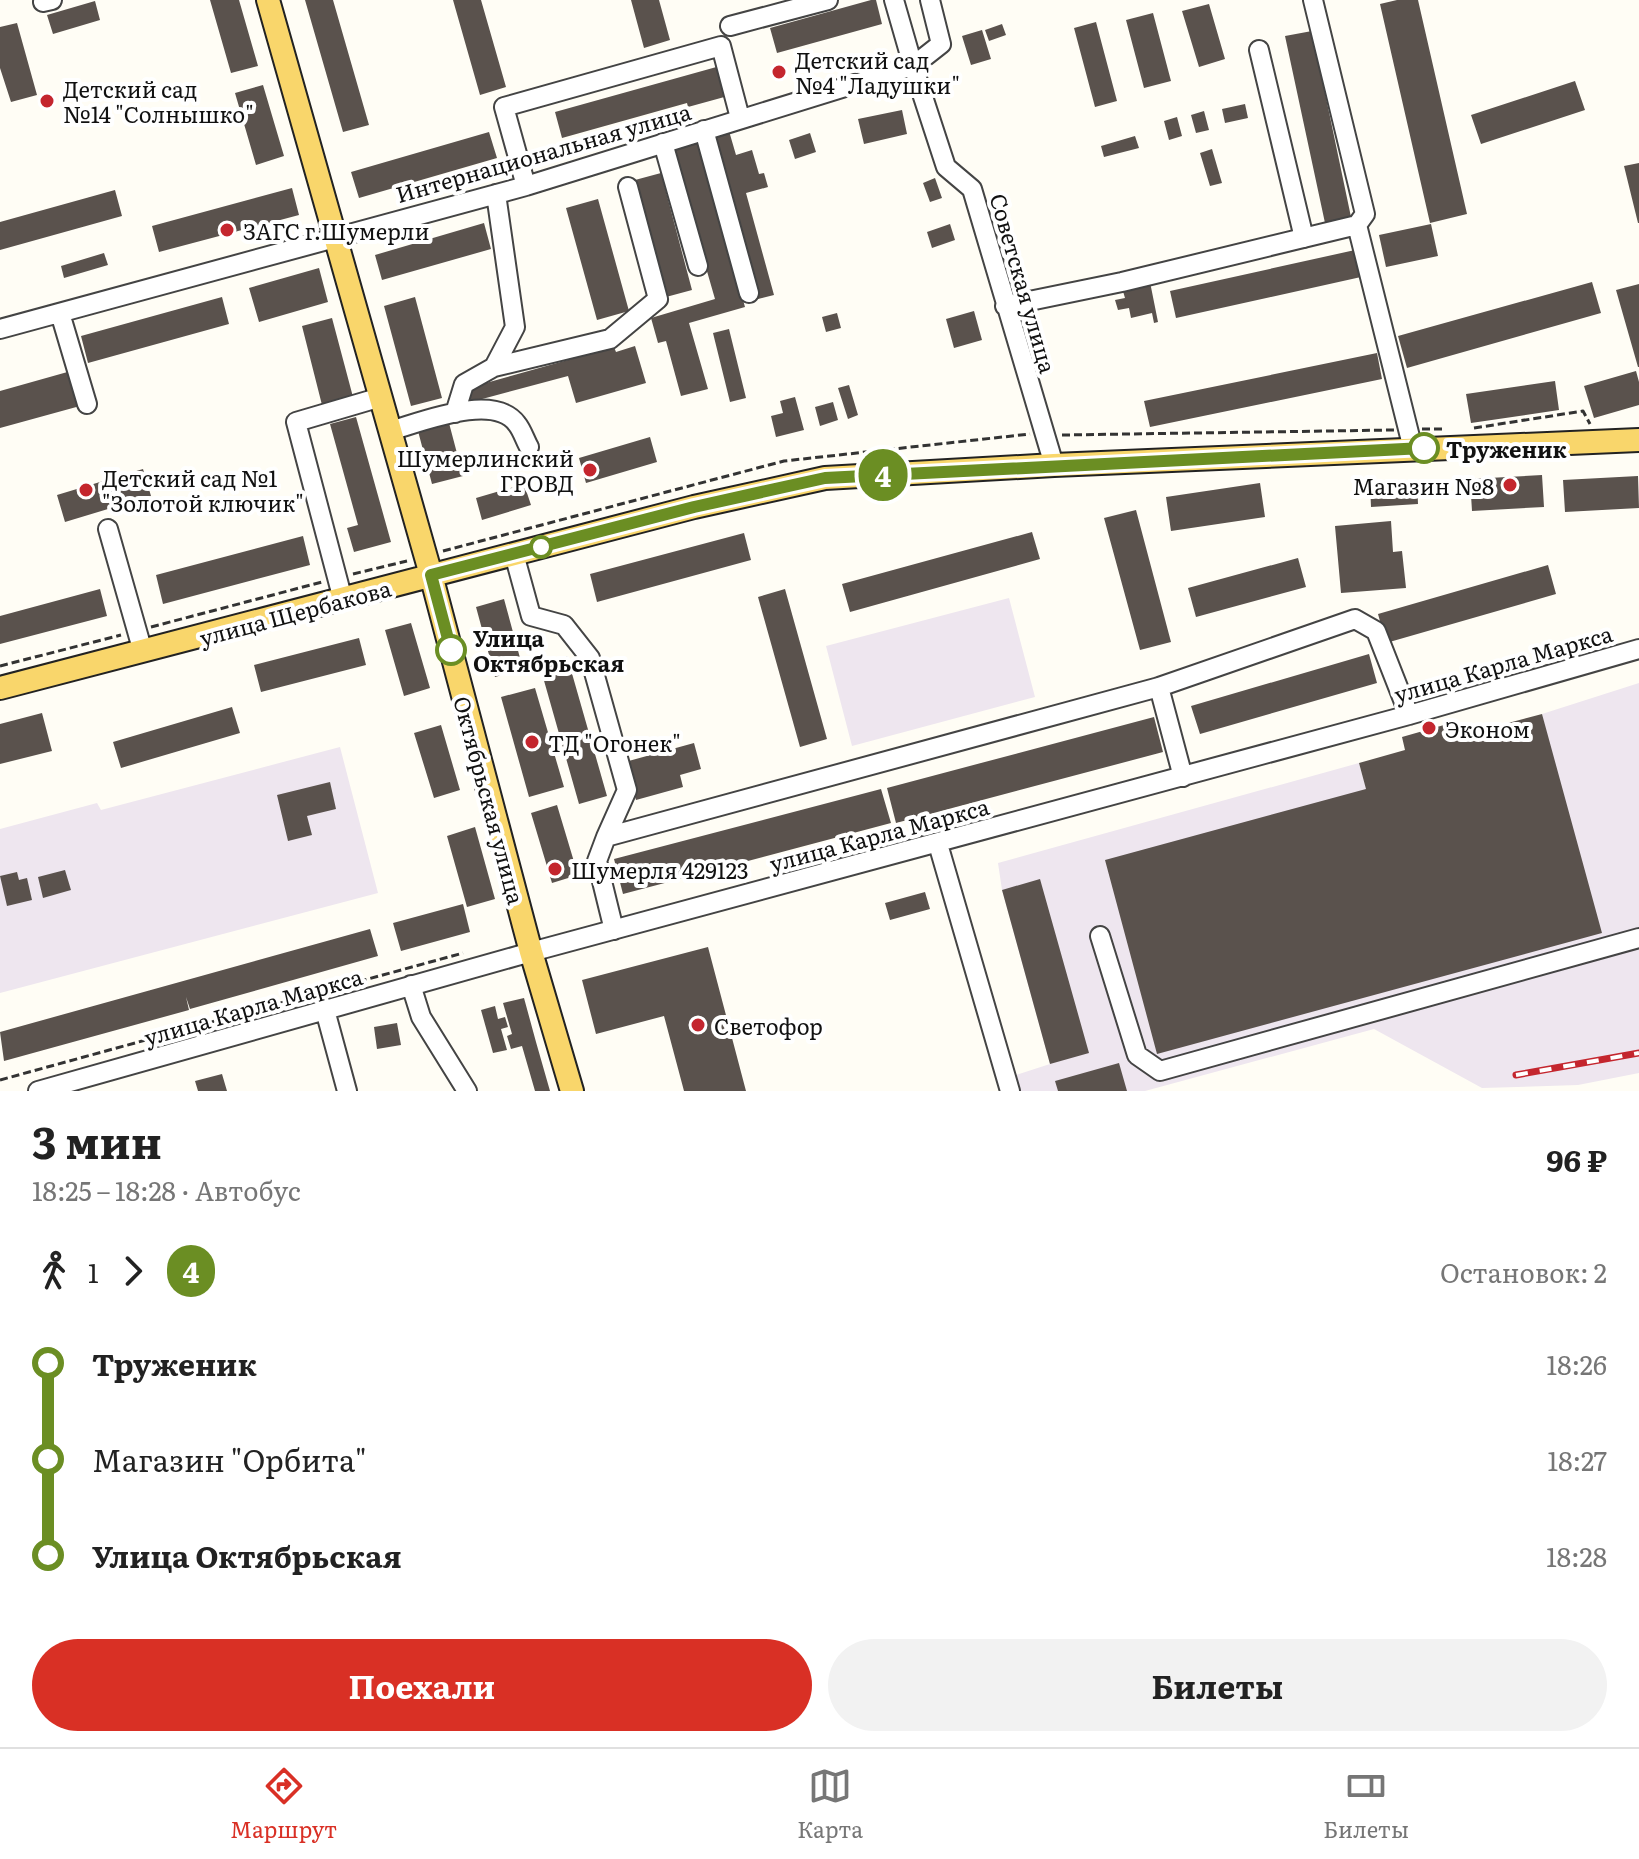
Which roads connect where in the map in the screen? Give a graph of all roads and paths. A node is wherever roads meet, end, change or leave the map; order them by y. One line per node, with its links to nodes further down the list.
1 (268, 0): 16 (main road, Октябрьская улица)
2 (828, 0): 6 (street)
3 (894, 0): 8 (street, Советская улица)
4 (930, 0): 8 (street)
5 (1313, 0): 15 (street)
6 (730, 26)
7 (1259, 50): 17 (street)
8 (913, 66): 9 (street, Интернациональная улица); 20 (street, Советская улица)
9 (740, 118): 10 (street, Интернациональная улица); 12 (street)
10 (704, 130): 11 (street, Интернациональная улица); 19 (street)
11 (663, 143): 12 (street, Интернациональная улица); 18 (street)
12 (526, 186): 14 (street, Интернациональная улица)
13 (628, 187): 23 (street)
14 (496, 194): 16 (street, Интернациональная улица); 23 (street)
15 (1357, 225): 17 (street); 30 (street)
16 (335, 237): 21 (street, Интернациональная улица); 24 (main road, Октябрьская улица)
17 (1304, 238): 20 (street)
18 (698, 266)
19 (749, 293)
20 (1005, 306): 31 (street, Советская улица)
21 (60, 313): 22 (street, Интернациональная улица); 25 (street)
22 (0, 329)
23 (494, 367): 26 (street)
24 (381, 397): 27 (main road, Октябрьская улица); 35 (street)
25 (87, 404)
26 (455, 413): 27 (street); 29 (street)
27 (390, 431): 34 (main road, Октябрьская улица)
28 (1639, 440): 30 (main road, улица Щербакова)
29 (529, 447)
30 (1413, 449): 31 (main road, улица Щербакова)
31 (1054, 465): 33 (main road, улица Щербакова)
32 (108, 529): 36 (street)
33 (514, 554): 34 (main road, улица Щербакова); 43 (street)
34 (422, 577): 35 (main road, улица Щербакова); 35 (path); 49 (main road, Октябрьская улица)
35 (340, 589): 36 (main road, улица Щербакова); 36 (path)
36 (140, 641): 38 (path); 40 (main road, улица Щербакова)
37 (1639, 649): 41 (street, улица Карла Маркса)
38 (0, 666)
39 (1159, 687): 41 (street); 42 (street); 43 (street)
40 (0, 688)
41 (1409, 715): 42 (street, улица Карла Маркса)
42 (1183, 777): 44 (street, улица Карла Маркса)
43 (606, 837): 45 (street)
44 (938, 844): 45 (street, улица Карла Маркса); 57 (street)
45 (614, 930): 49 (street, улица Карла Маркса)
46 (1100, 936): 47 (street)
47 (1639, 938)
48 (471, 951): 52 (path)
49 (531, 952): 50 (street, улица Карла Маркса); 56 (main road, Октябрьская улица)
50 (411, 985): 51 (street, улица Карла Маркса); 55 (street)
51 (325, 1010): 53 (street, улица Карла Маркса); 54 (street)
52 (0, 1080)
53 (38, 1091)
54 (347, 1091)
55 (467, 1091)
56 (572, 1091)
57 (1010, 1091)

